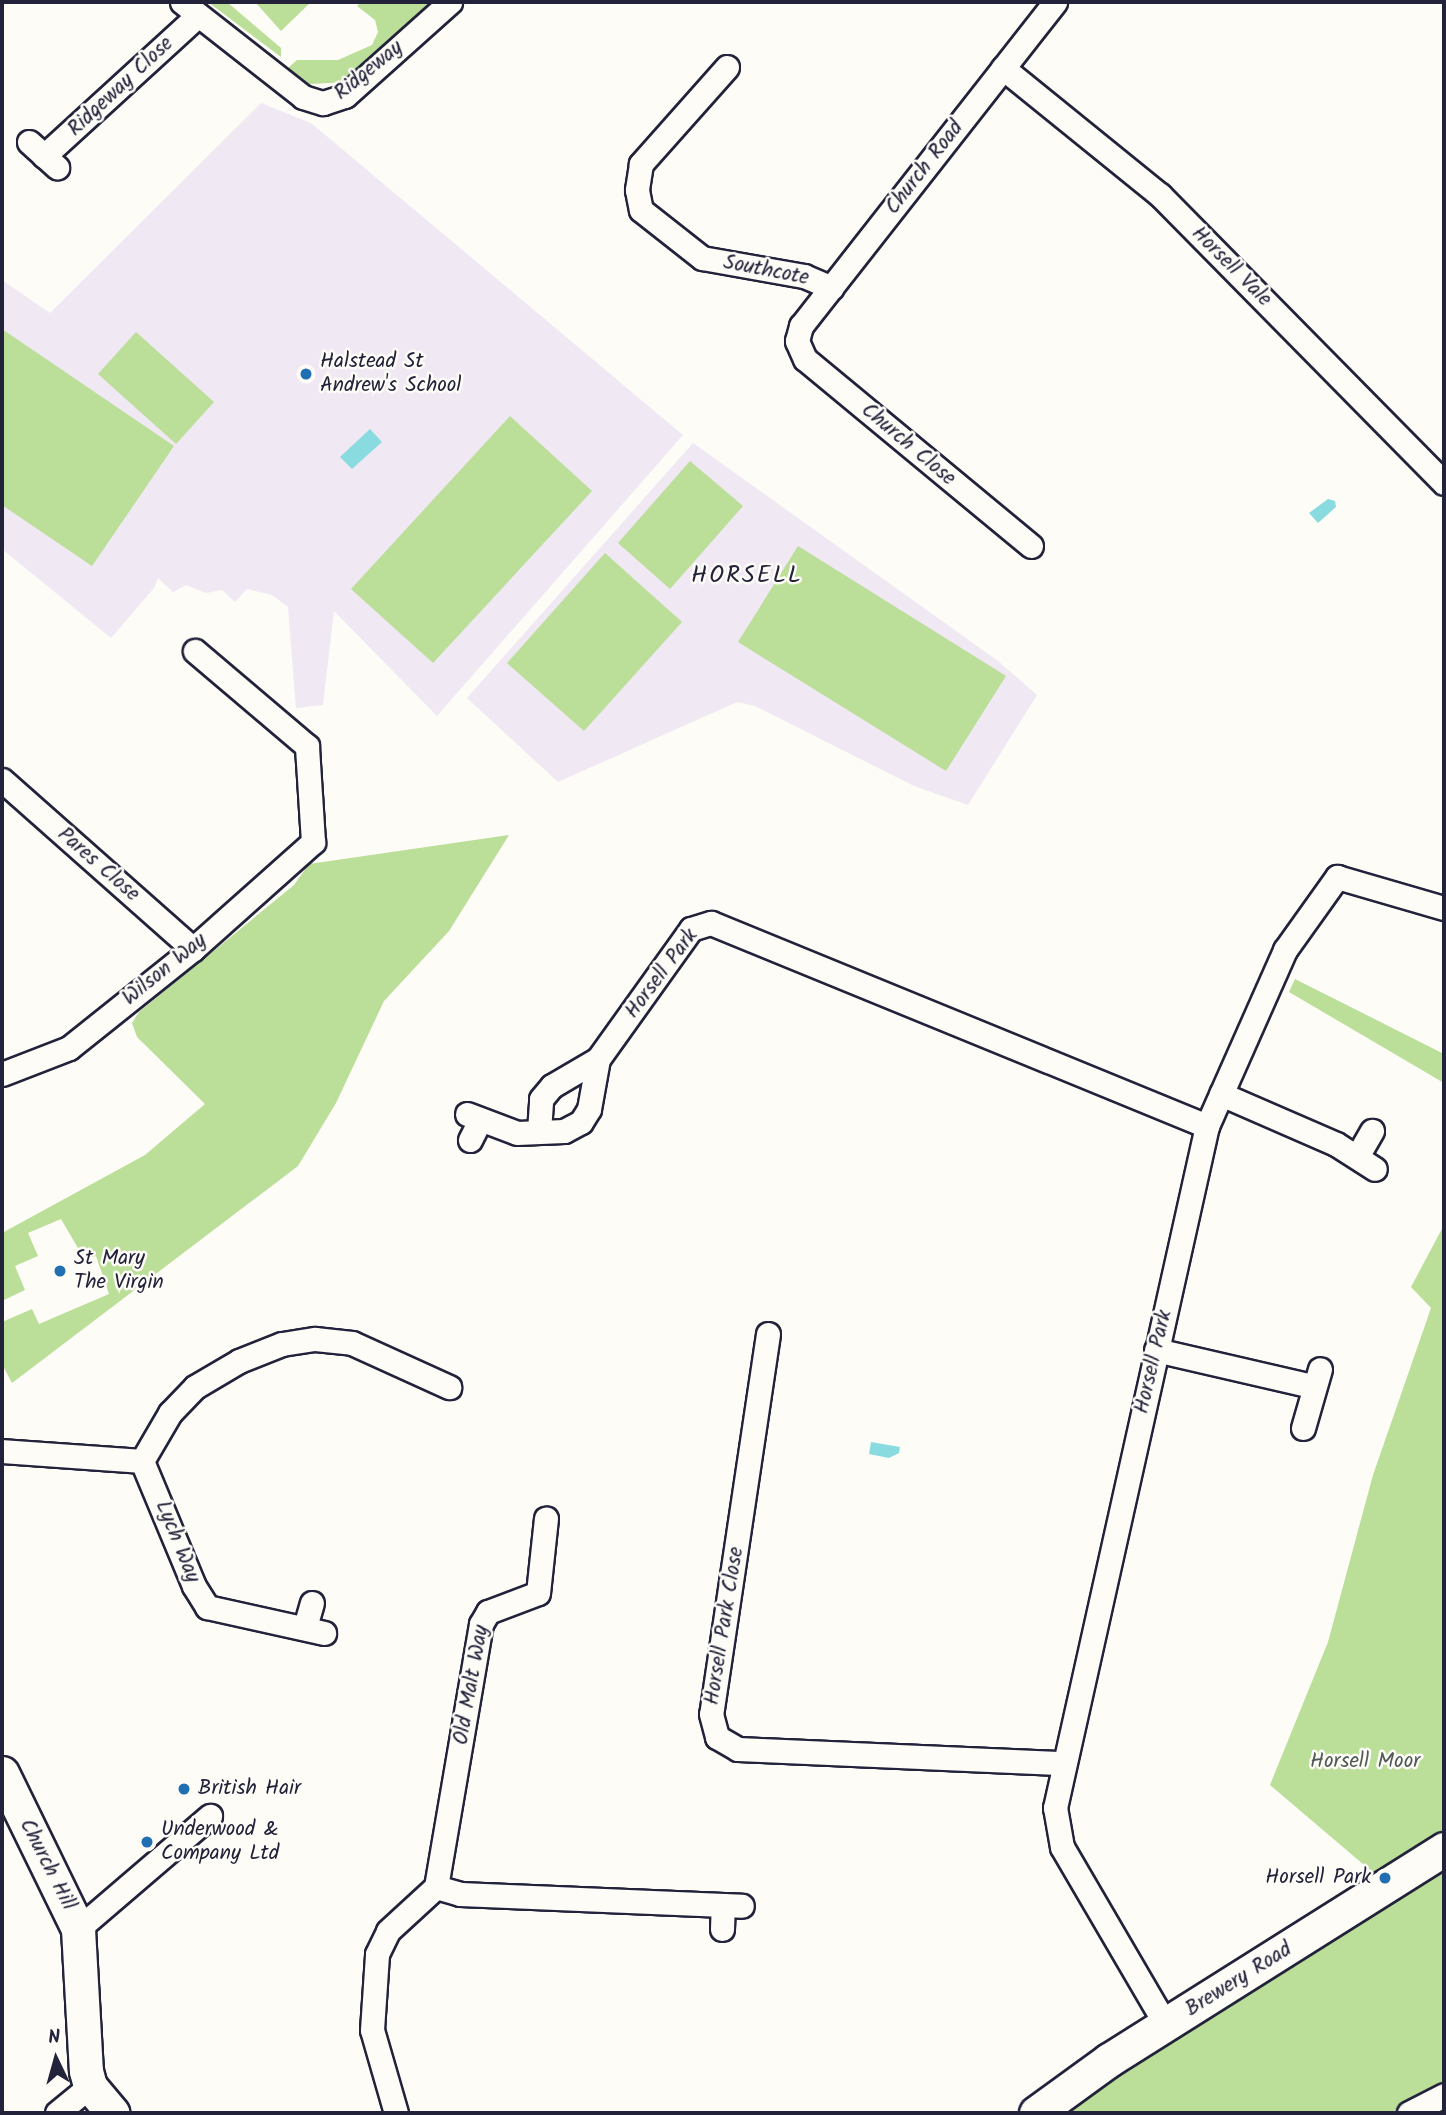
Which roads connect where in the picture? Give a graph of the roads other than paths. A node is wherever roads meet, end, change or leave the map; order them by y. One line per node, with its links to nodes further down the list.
1 (450, 2): 3 (street, Ridgeway)
2 (1055, 2): 4 (street, Church Road)
3 (189, 9): 6 (street, Ridgeway Close)
4 (1003, 68): 7 (street, Church Road); 9 (street, Horsell Vale)
5 (716, 70): 7 (street, Southcote)
6 (43, 155)
7 (832, 288): 8 (street, Church Road)
8 (797, 336): 10 (street, Church Close)
9 (1444, 484)
10 (1019, 542)
11 (195, 651): 14 (street, Wilson Way)
12 (2, 780): 14 (street, Pares Close)
13 (1444, 908): 17 (street, Horsell Park)
14 (193, 949): 16 (street, Wilson Way)
15 (598, 1059): 19 (street, Horsell Park); 20 (street, Horsell Park); 20 (street, Horsell Park)
16 (2, 1074)
17 (1222, 1094): 19 (street, Horsell Park); 21 (street)
18 (472, 1125): 20 (street, Horsell Park)
19 (1207, 1126): 23 (street, Horsell Park)
20 (538, 1131)
21 (1372, 1131)
22 (768, 1334): 30 (street, Horsell Park Close)
23 (1156, 1350): 25 (street); 30 (street, Horsell Park)
24 (449, 1387): 27 (street)
25 (1312, 1419)
26 (2, 1451): 27 (street)
27 (142, 1461): 29 (street, Lych Way)
28 (546, 1518): 34 (street, Old Malt Way)
29 (312, 1603)
30 (1063, 1763): 37 (street, Horsell Park)
31 (2, 1773): 35 (street, Church Hill)
32 (210, 1816): 35 (street)
33 (1444, 1849): 37 (street, Brewery Road)
34 (436, 1887): 36 (street); 42 (street)
35 (78, 1929): 38 (street, Church Hill)
36 (722, 1929)
37 (1166, 2025): 43 (street, Brewery Road)
38 (90, 2086): 40 (street); 41 (street)
39 (1444, 2095): 44 (street)
40 (57, 2113)
41 (113, 2113)
42 (396, 2113)
43 (1036, 2113)
44 (1409, 2113)

